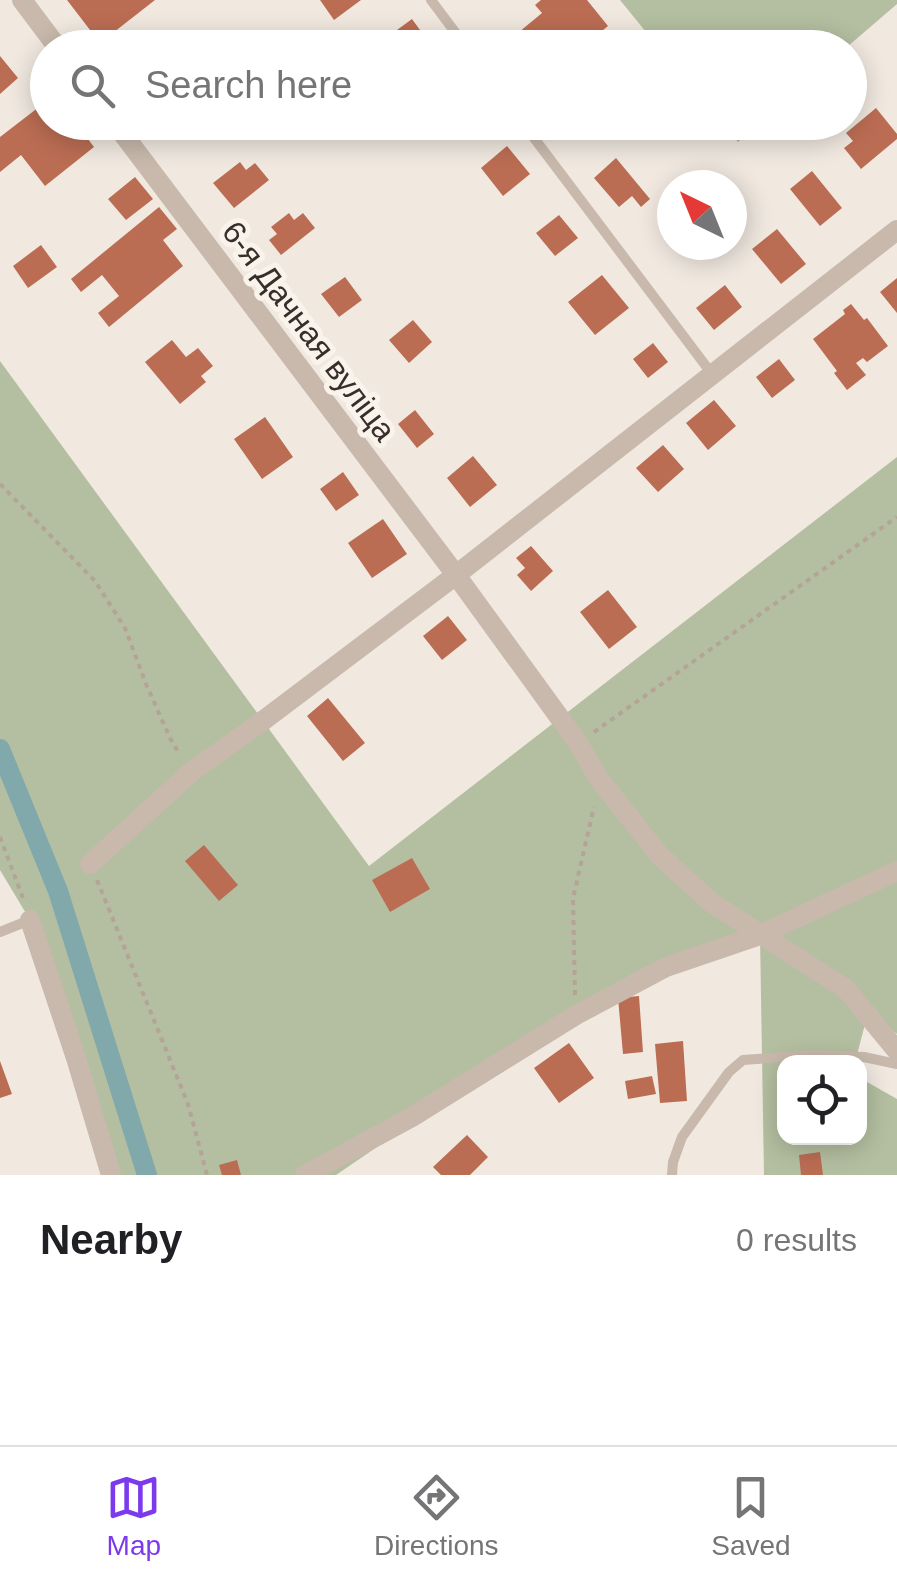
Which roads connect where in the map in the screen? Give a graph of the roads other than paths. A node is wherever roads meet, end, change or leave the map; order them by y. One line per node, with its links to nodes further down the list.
1 (22, 0): 3 (street)
2 (432, 0): 4 (lane)
3 (44, 30)
4 (453, 30)
5 (128, 140): 9 (street, 6-я Дачная вуліца)
6 (536, 140): 8 (lane)
7 (897, 230): 8 (street)
8 (712, 374): 9 (street)
9 (456, 575): 10 (street); 14 (street, 6-я Дачная вуліца)
10 (90, 864)
11 (897, 871): 14 (street)
12 (30, 920): 13 (lane); 17 (street)
13 (0, 932)
14 (760, 934): 15 (street, 6-я Дачная вуліца); 18 (street)
15 (897, 1051)
16 (897, 1064): 19 (lane)
17 (111, 1175)
18 (305, 1175)
19 (672, 1175)

